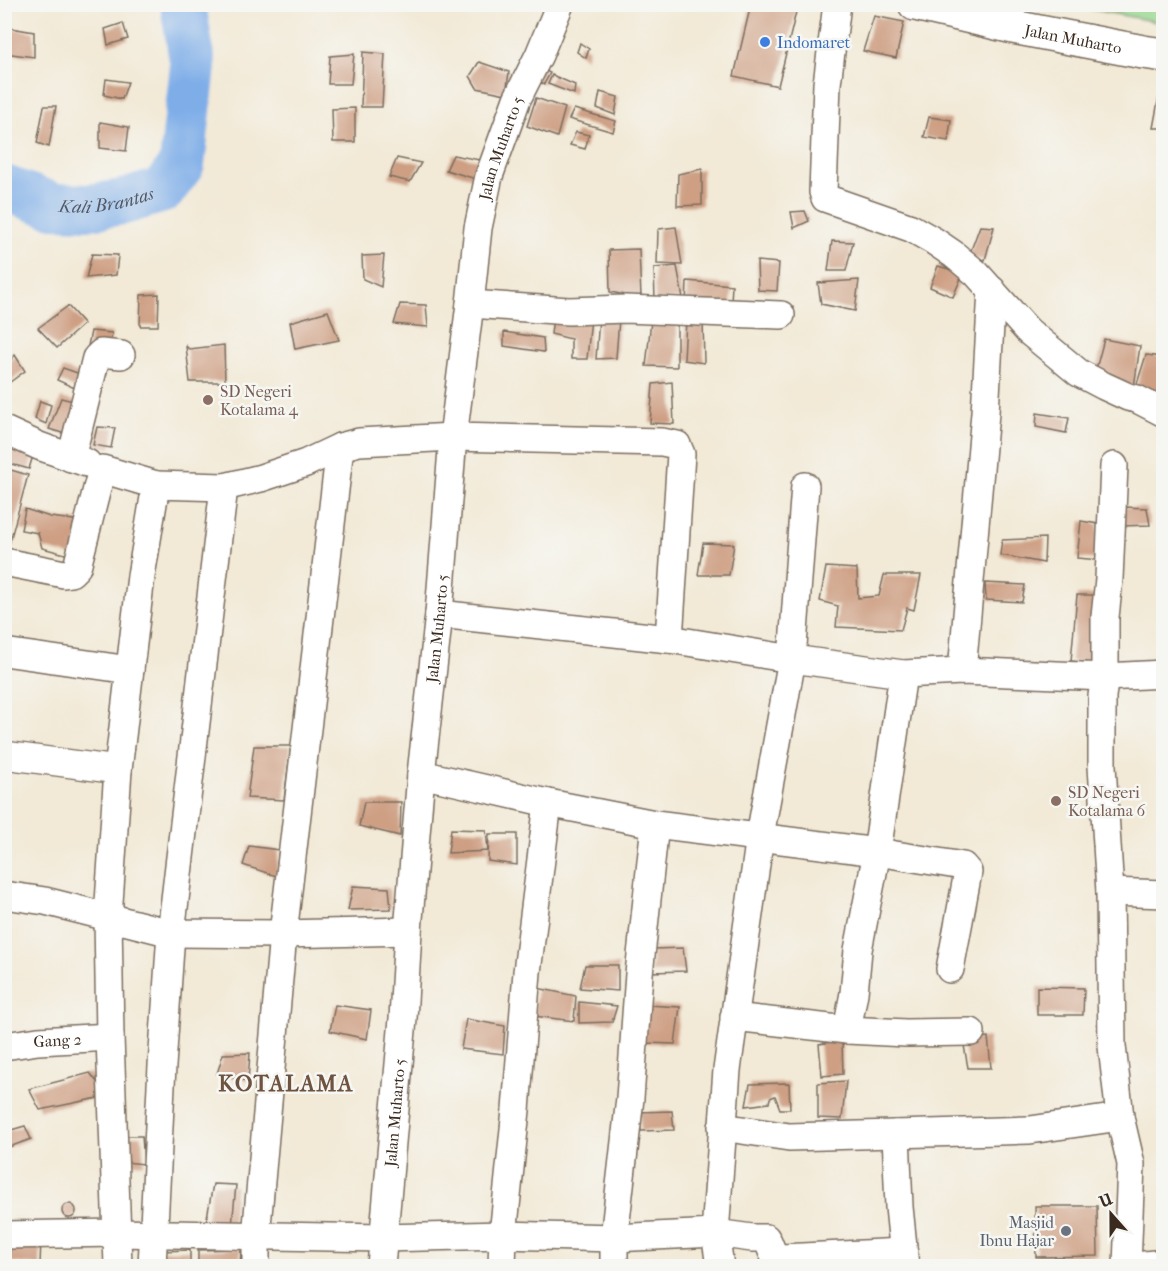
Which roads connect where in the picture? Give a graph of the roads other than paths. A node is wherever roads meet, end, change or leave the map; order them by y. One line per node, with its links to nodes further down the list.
1 (560, 4): 6 (street, Jalan Muharto 5)
2 (837, 4): 5 (street)
3 (915, 4): 4 (main road, Jalan Muharto)
4 (1164, 55)
5 (992, 290): 9 (street); 25 (street)
6 (470, 304): 7 (street); 11 (street, Jalan Muharto 5)
7 (781, 315)
8 (121, 355): 13 (street)
9 (1164, 412)
10 (4, 430): 13 (street)
11 (453, 437): 12 (street); 20 (street, Jalan Muharto 5); 21 (street)
12 (340, 447): 18 (street); 42 (street)
13 (71, 458): 15 (street)
14 (1114, 466): 28 (street)
15 (102, 469): 16 (street); 19 (street)
16 (156, 485): 18 (street); 24 (street)
17 (805, 486): 23 (street)
18 (224, 487): 41 (street)
19 (4, 562)
20 (439, 614): 21 (street); 31 (street, Jalan Muharto 5)
21 (669, 639): 23 (street)
22 (4, 652): 24 (street)
23 (792, 659): 26 (street); 34 (street)
24 (130, 670): 30 (street)
25 (962, 671): 26 (street); 28 (street)
26 (903, 674): 35 (street)
27 (1164, 674): 28 (street)
28 (1105, 677): 36 (street)
29 (4, 755): 30 (street)
30 (118, 771): 39 (street)
31 (421, 774): 32 (street); 40 (street, Jalan Muharto 5)
32 (548, 803): 33 (street); 56 (street)
33 (655, 824): 34 (street); 59 (street)
34 (760, 836): 35 (street); 44 (street)
35 (877, 852): 43 (street); 45 (street)
36 (1110, 892): 37 (street); 49 (street)
37 (1164, 894)
38 (4, 895): 39 (street)
39 (108, 917): 41 (street); 47 (street)
40 (408, 931): 42 (street); 58 (street, Jalan Muharto 5)
41 (171, 933): 42 (street); 54 (street)
42 (283, 934): 57 (street)
43 (950, 969)
44 (734, 1017): 45 (street); 50 (street)
45 (847, 1030): 46 (street)
46 (971, 1032)
47 (110, 1037): 48 (street, Gang 2); 52 (street)
48 (4, 1046)
49 (1120, 1117): 51 (street); 70 (street)
50 (722, 1127): 51 (street); 53 (street)
51 (896, 1134): 60 (street)
52 (117, 1233): 54 (street); 55 (street); 63 (street)
53 (715, 1233): 59 (street); 61 (street); 69 (street)
54 (153, 1234): 57 (street); 64 (street)
55 (4, 1235)
56 (503, 1235): 58 (street); 59 (street); 67 (street)
57 (256, 1237): 58 (street); 65 (street)
58 (383, 1238): 66 (street, Jalan Muharto 5)
59 (614, 1238): 68 (street)
60 (904, 1259): 61 (street)
61 (778, 1263)
62 (1164, 1263): 71 (street)
63 (118, 1266)
64 (152, 1266)
65 (256, 1266)
66 (381, 1266)
67 (502, 1266)
68 (614, 1266)
69 (720, 1266)
70 (1127, 1266)
71 (1136, 1266)

